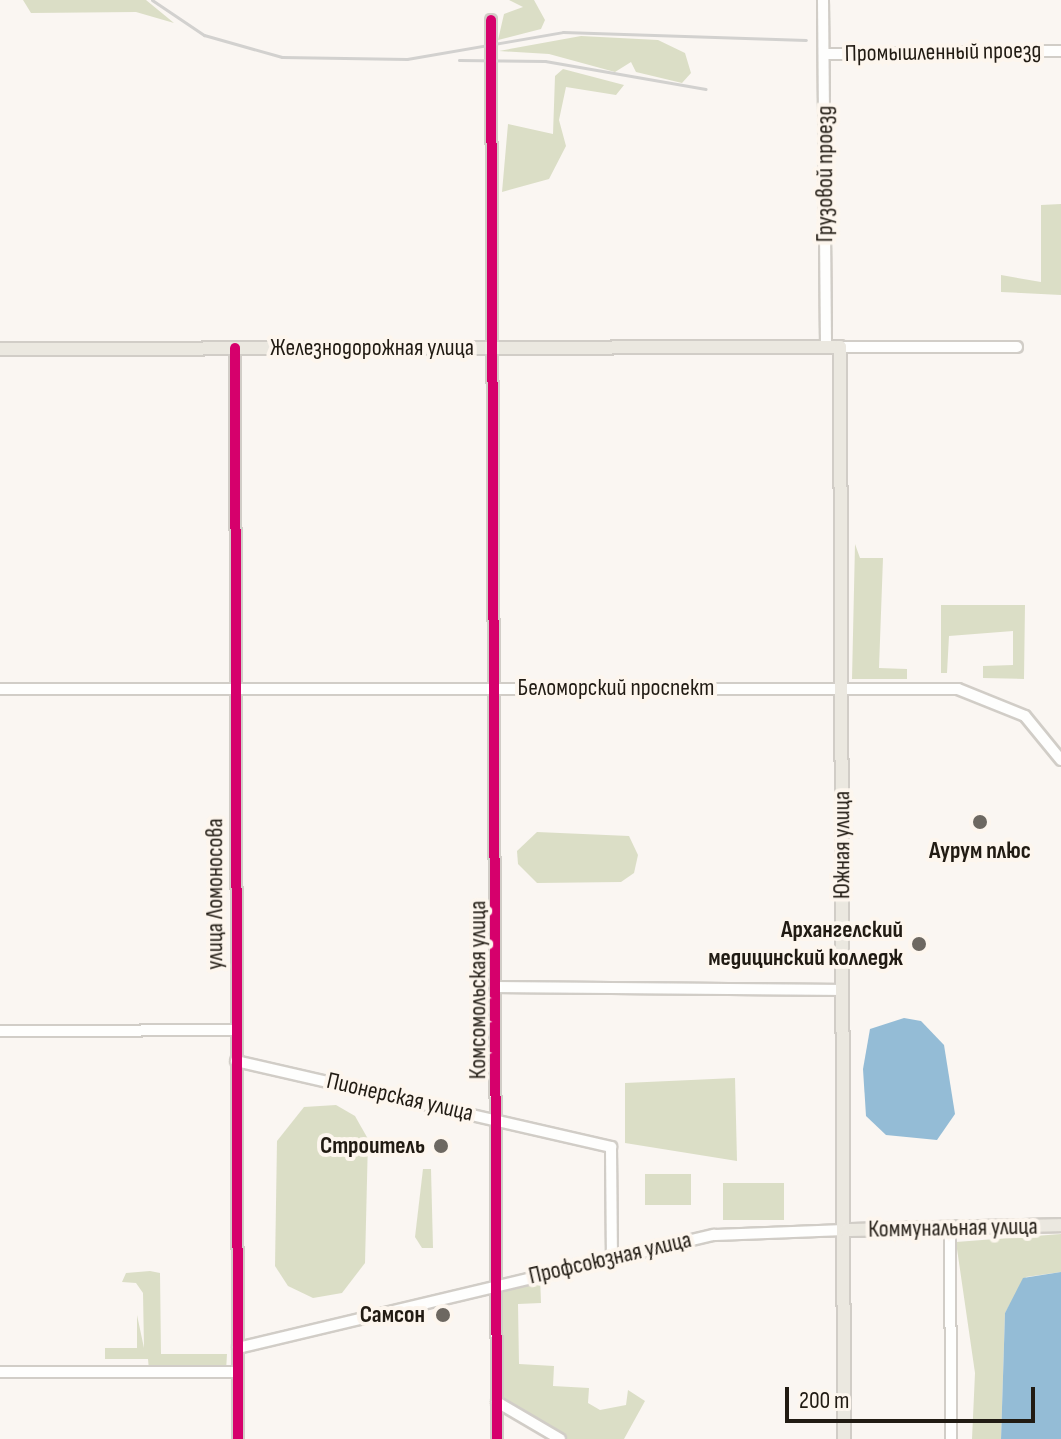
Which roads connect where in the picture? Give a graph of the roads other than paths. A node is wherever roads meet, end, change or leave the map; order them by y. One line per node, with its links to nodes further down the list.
1 (823, 0): 4 (street, Грузовой проезд)
2 (491, 20): 9 (street, Комсомольская улица)
3 (1061, 51): 4 (street, Промышленный проезд)
4 (824, 54): 5 (street, Грузовой проезд)
5 (826, 347): 6 (main road, Железнодорожная улица); 9 (main road, Железнодорожная улица)
6 (840, 347): 7 (street); 13 (main road, Южная улица)
7 (1017, 347)
8 (235, 348): 9 (main road, Железнодорожная улица); 10 (main road, Железнодорожная улица); 11 (street, улица Ломоносова)
9 (494, 348): 12 (street, Комсомольская улица)
10 (0, 349)
11 (234, 688): 12 (street, Беломорский проспект); 14 (street, Беломорский проспект); 18 (street, улица Ломоносова)
12 (498, 688): 13 (street, Беломорский проспект); 16 (street, Комсомольская улица)
13 (841, 688): 15 (street, Беломорский проспект); 17 (main road, Южная улица)
14 (0, 689)
15 (1061, 760)
16 (498, 987): 17 (street); 21 (street, Комсомольская улица)
17 (842, 990): 23 (main road, Южная улица)
18 (235, 1030): 19 (street); 20 (street, улица Ломоносова)
19 (0, 1031)
20 (236, 1061): 21 (street, Пионерская улица); 27 (street, улица Ломоносова)
21 (498, 1119): 25 (street, Пионерская улица); 26 (street, Комсомольская улица)
22 (1061, 1225): 24 (main road, Коммунальная улица)
23 (846, 1230): 24 (main road, Коммунальная улица); 26 (street, Профсоюзная улица); 34 (main road, Южная улица)
24 (950, 1230): 35 (street)
25 (612, 1254)
26 (499, 1284): 27 (street, Профсоюзная улица); 30 (street, Комсомольская улица)
27 (238, 1348): 29 (street, улица Ломоносова)
28 (0, 1372): 29 (street)
29 (238, 1372): 31 (street, улица Ломоносова)
30 (497, 1402): 32 (street, Комсомольская улица); 33 (street)
31 (238, 1439)
32 (497, 1439)
33 (560, 1439)
34 (844, 1439)
35 (951, 1439)

